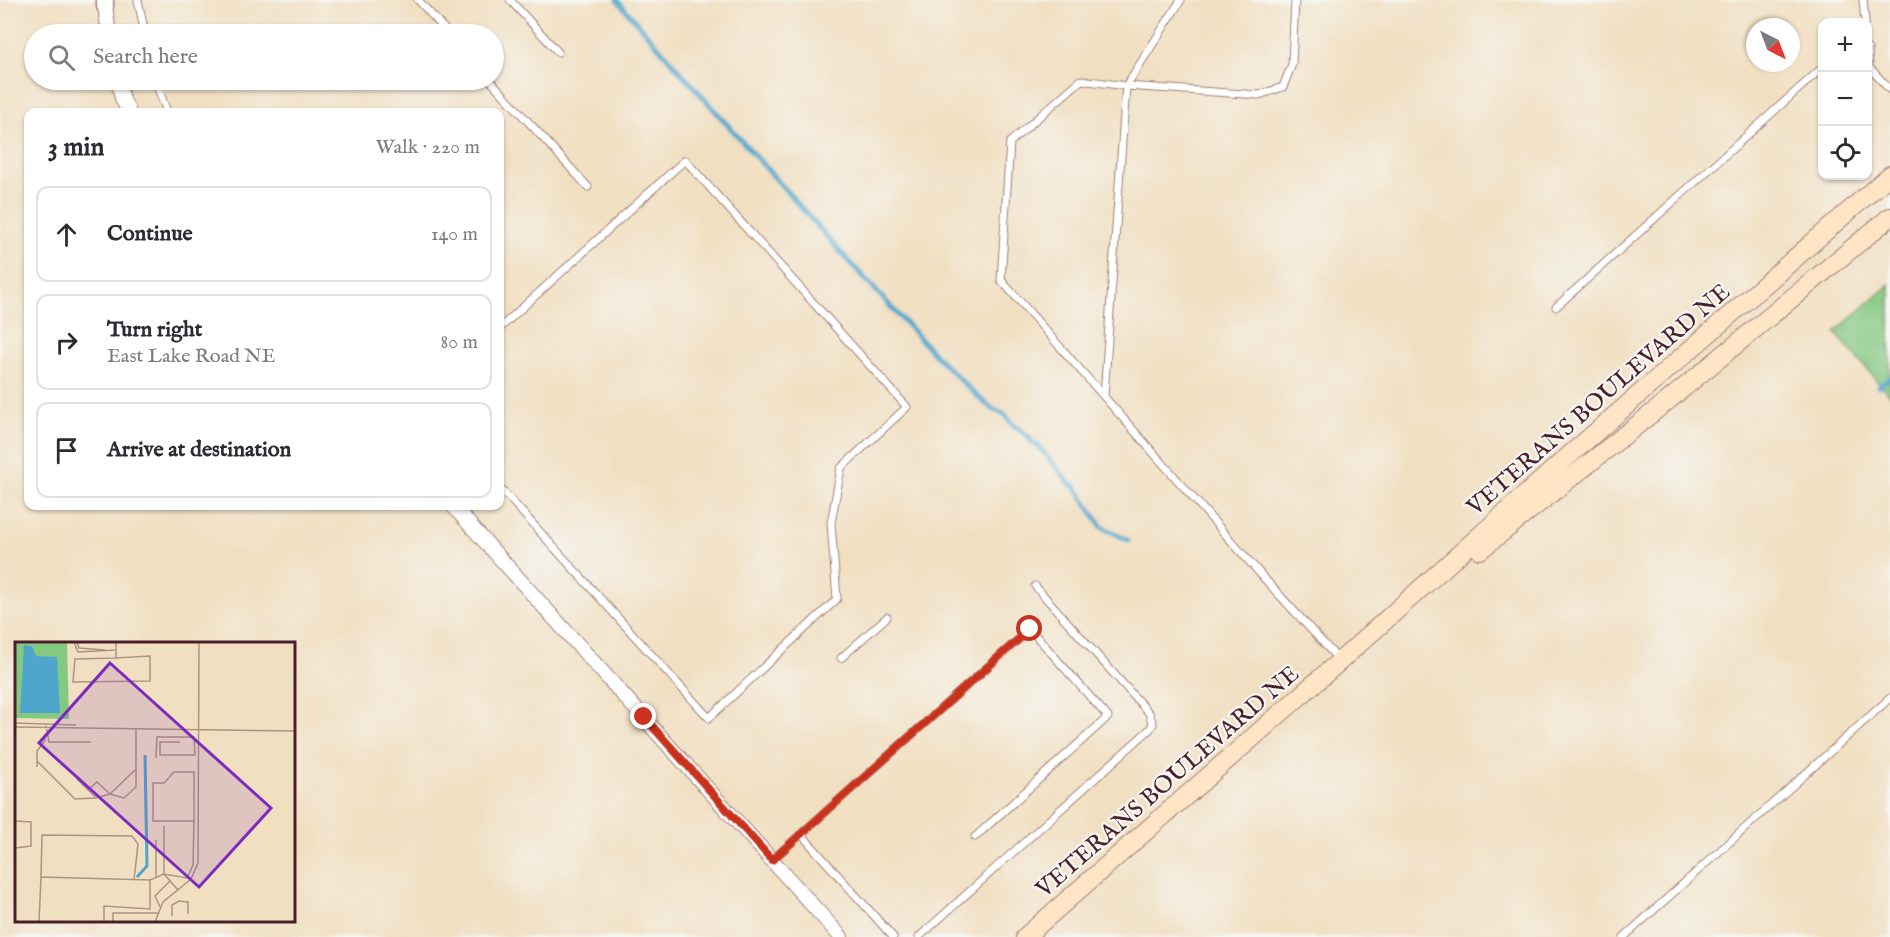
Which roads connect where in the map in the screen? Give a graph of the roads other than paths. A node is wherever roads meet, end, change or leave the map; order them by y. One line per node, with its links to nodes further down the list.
1 (138, 0): 10 (lane)
2 (418, 0): 11 (lane)
3 (510, 0): 12 (lane)
4 (1181, 0): 15 (lane)
5 (1295, 0): 15 (lane)
6 (1863, 0): 8 (lane)
7 (105, 3): 9 (street)
8 (1865, 18)
9 (108, 24)
10 (143, 24)
11 (440, 24)
12 (558, 52)
13 (1872, 71): 19 (lane)
14 (1818, 72): 25 (lane)
15 (1126, 86): 27 (lane); 27 (lane)
16 (120, 90): 20 (street)
17 (159, 90): 21 (lane)
18 (499, 90): 23 (lane)
19 (1890, 90)
20 (127, 108)
21 (166, 108)
22 (1890, 175): 33 (main road, VETERANS BOULEVARD NE)
23 (588, 188)
24 (1890, 217): 33 (main road, VETERANS BOULEVARD NE)
25 (1556, 307)
26 (504, 324): 28 (lane)
27 (1104, 396): 33 (lane)
28 (504, 492)
29 (457, 510): 37 (street)
30 (1035, 586): 40 (lane)
31 (887, 617): 32 (lane)
32 (841, 658)
33 (1340, 661): 41 (main road, VETERANS BOULEVARD NE)
34 (1890, 698): 42 (lane)
35 (801, 834): 36 (lane); 37 (lane); 39 (lane)
36 (975, 837)
37 (772, 860): 38 (street)
38 (841, 937)
39 (893, 937)
40 (919, 937)
41 (1025, 937)
42 (1624, 937)

